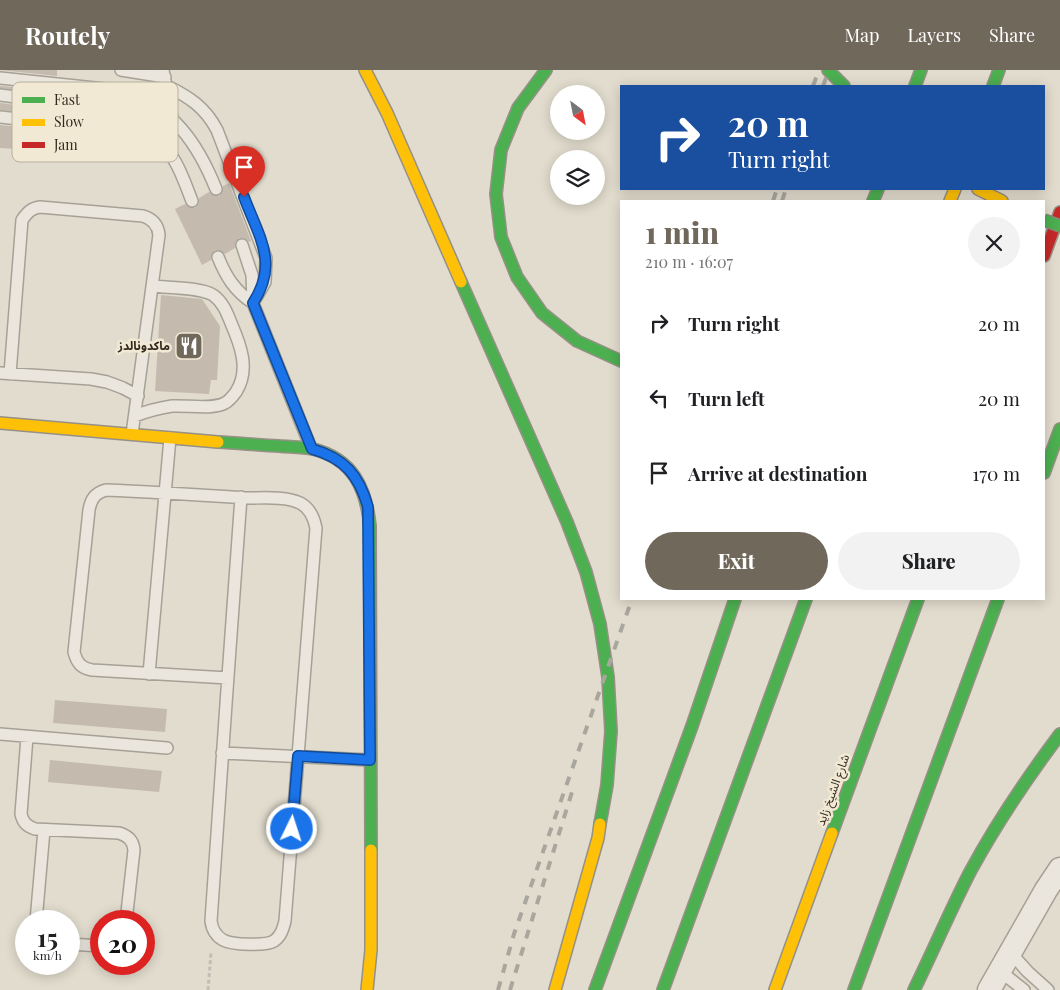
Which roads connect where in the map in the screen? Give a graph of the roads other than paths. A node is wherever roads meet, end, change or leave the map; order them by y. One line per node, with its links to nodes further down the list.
1 (121, 70): 8 (lane)
2 (365, 70): 60 (main road)
3 (546, 70): 28 (main road)
4 (828, 70): 10 (main road)
5 (921, 70): 11 (main road)
6 (998, 70): 12 (main road)
7 (0, 78): 9 (lane)
8 (165, 78)
9 (38, 82)
10 (843, 85)
11 (915, 85)
12 (992, 85)
13 (178, 89): 27 (lane)
14 (178, 125): 16 (lane)
15 (177, 162): 19 (lane)
16 (216, 189)
17 (980, 190): 18 (main road)
18 (1000, 200)
19 (192, 201)
20 (1060, 212): 24 (main road)
21 (1045, 220): 22 (main road, bridge)
22 (1060, 226)
23 (242, 245): 27 (lane)
24 (1045, 253)
25 (218, 257): 27 (lane)
26 (152, 286): 29 (lane); 30 (lane); 31 (lane)
27 (253, 303): 36 (lane)
28 (620, 361)
29 (5, 374): 30 (lane)
30 (138, 396): 31 (lane)
31 (135, 416): 34 (lane)
32 (0, 423): 34 (main road)
33 (1060, 429): 37 (main road)
34 (132, 434): 35 (main road)
35 (170, 438): 36 (main road); 38 (lane)
36 (312, 449): 52 (main road)
37 (1045, 470)
38 (165, 494): 39 (lane); 44 (lane); 44 (lane)
39 (241, 497): 45 (lane); 51 (lane)
40 (735, 600): 61 (main road)
41 (806, 600): 62 (main road)
42 (918, 600): 63 (main road, شارع الشيخ زايد)
43 (998, 600): 64 (main road)
44 (150, 674): 45 (lane)
45 (228, 678): 50 (lane)
46 (0, 734): 48 (lane)
47 (1060, 734): 65 (main road)
48 (27, 737): 49 (lane); 53 (lane)
49 (166, 748)
50 (222, 753): 51 (lane); 51 (lane)
51 (298, 756): 52 (lane)
52 (370, 760): 59 (main road)
53 (44, 830): 56 (lane); 57 (lane)
54 (1060, 869): 55 (street)
55 (1053, 891): 58 (street)
56 (37, 910)
57 (127, 910)
58 (1005, 961): 66 (street); 67 (lane); 68 (lane)
59 (368, 990)
60 (555, 990)
61 (595, 990)
62 (663, 990)
63 (774, 990)
64 (854, 990)
65 (914, 990)
66 (989, 990)
67 (1024, 990)
68 (1048, 990)

